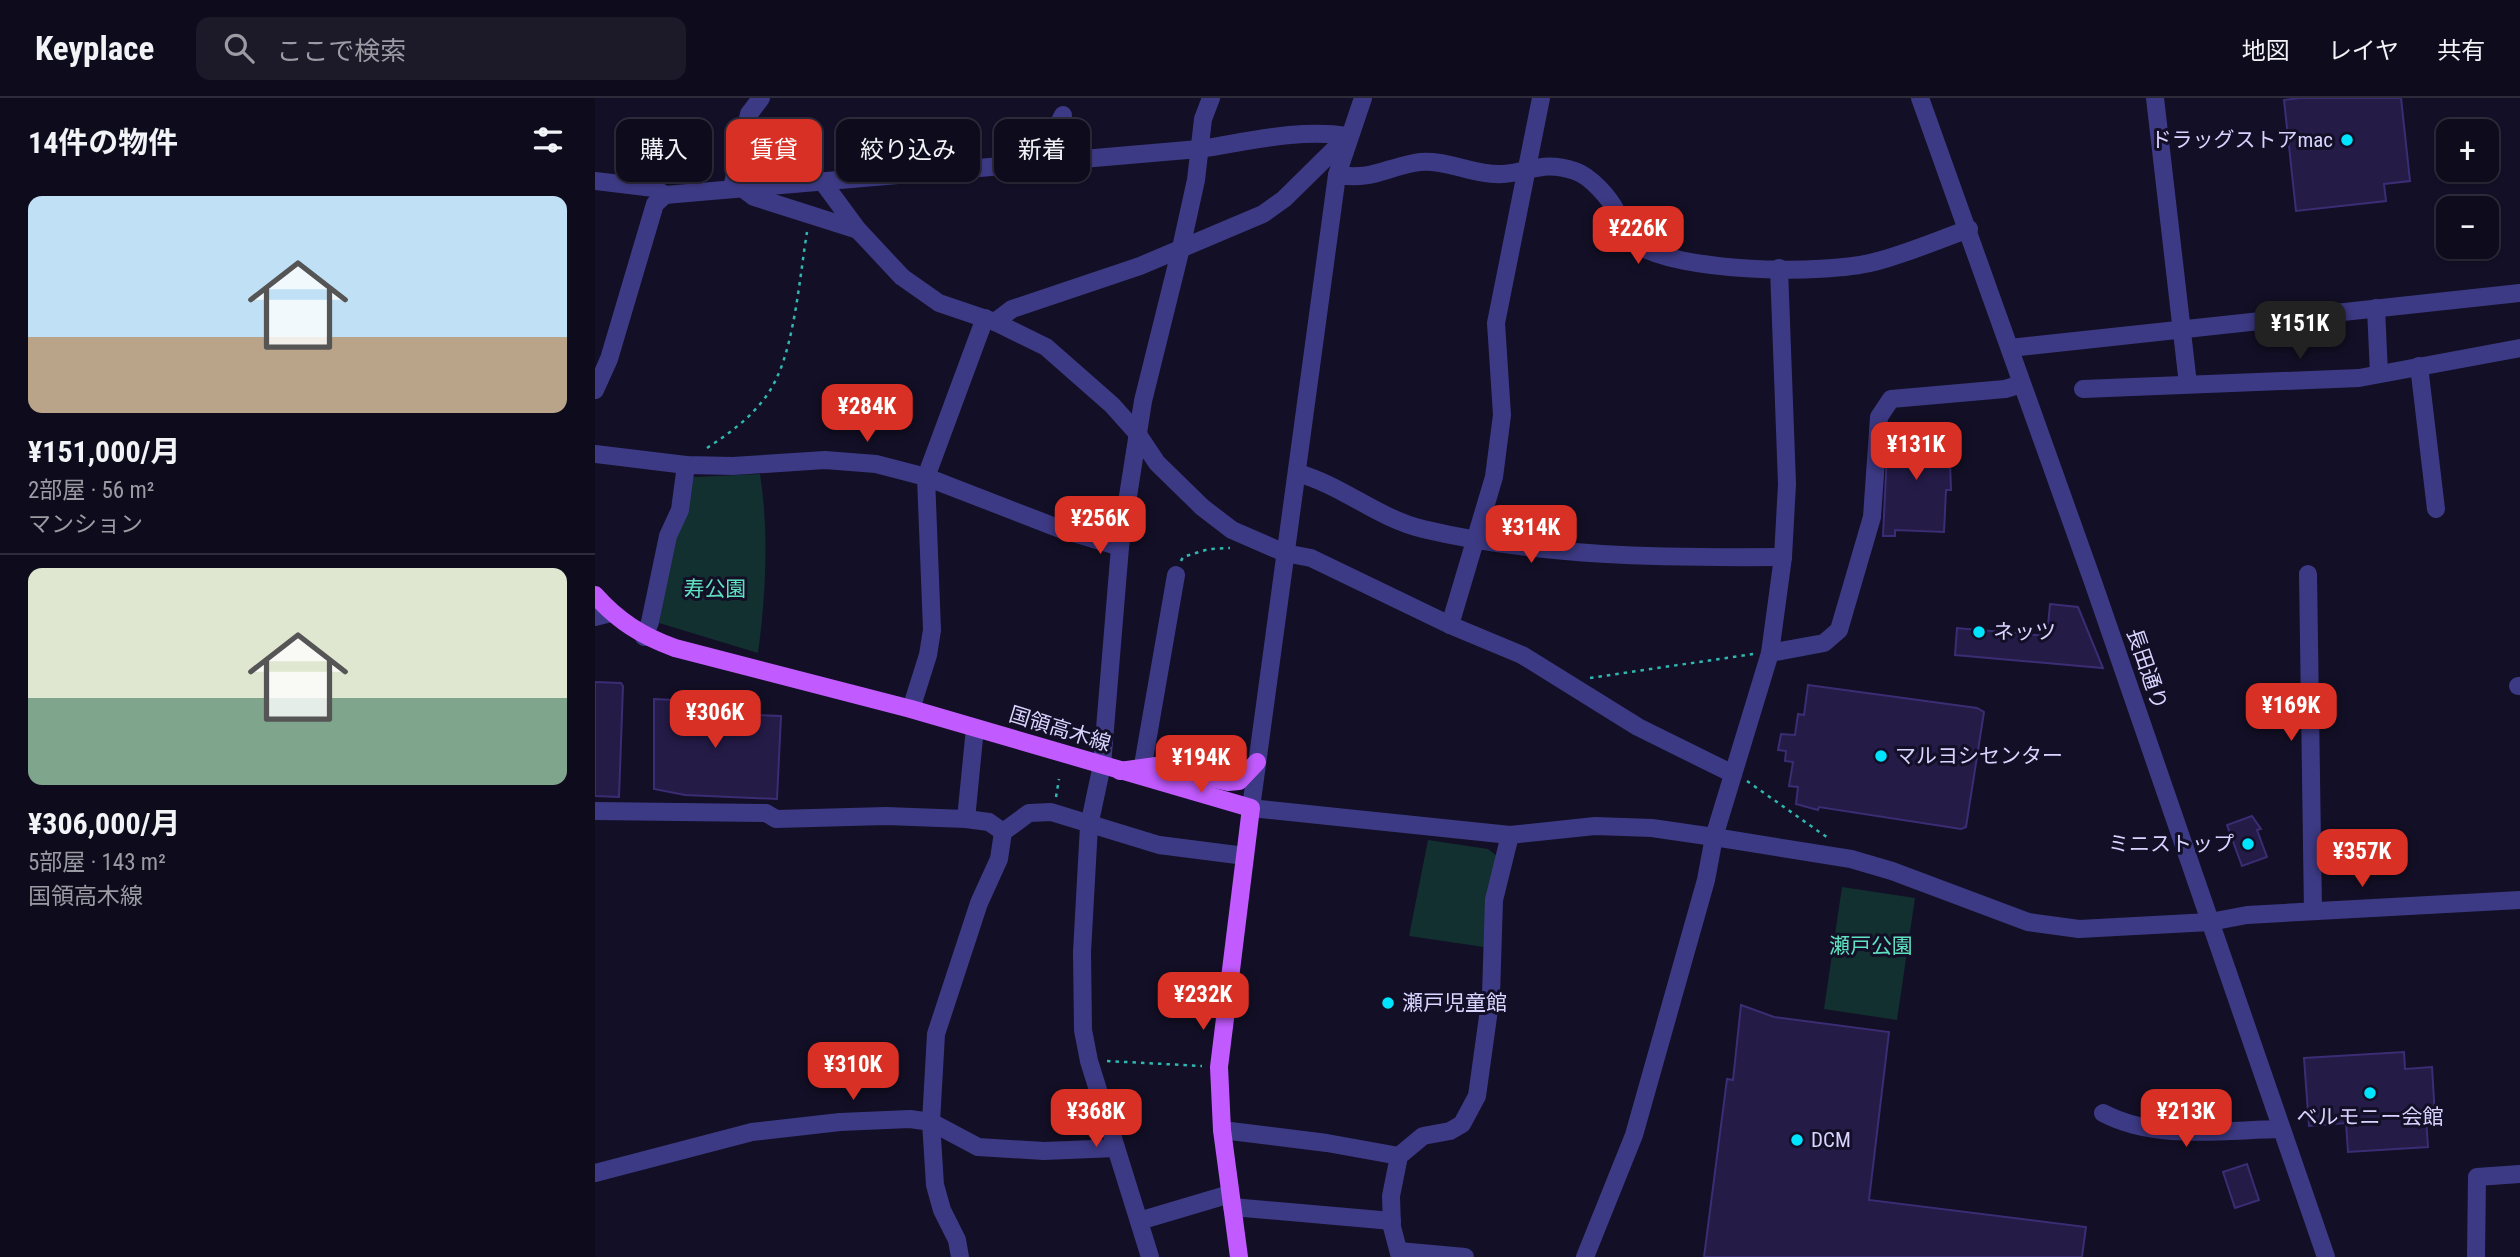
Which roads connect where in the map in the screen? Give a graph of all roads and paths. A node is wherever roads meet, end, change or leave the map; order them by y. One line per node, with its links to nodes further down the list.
1 (761, 98): 18 (street)
2 (1211, 98): 10 (street)
3 (1363, 98): 9 (street)
4 (1541, 98): 13 (street)
5 (1920, 98): 21 (street, 長田通り)
6 (2155, 98): 28 (street)
7 (1063, 115): 8 (street)
8 (1061, 119)
9 (1348, 136): 10 (street); 14 (street); 23 (street)
10 (1199, 149): 11 (street); 23 (street)
11 (1090, 157)
12 (994, 165): 16 (street)
13 (1527, 167): 14 (street); 24 (street); 43 (street)
14 (1337, 175): 40 (street)
15 (595, 181): 19 (street)
16 (822, 181): 22 (street)
17 (810, 182): 18 (street)
18 (737, 188): 19 (street); 20 (street)
19 (665, 195): 35 (street)
20 (810, 216): 22 (street); 39 (path)
21 (1969, 229): 24 (street); 29 (street, 長田通り)
22 (858, 230): 27 (street)
23 (1181, 248): 27 (street); 37 (street)
24 (1779, 268): 47 (street)
25 (2520, 293): 26 (street)
26 (2376, 308): 28 (street); 32 (street)
27 (990, 320): 37 (street); 41 (street)
28 (2181, 328): 29 (street); 34 (street)
29 (2010, 348): 33 (street, 長田通り)
30 (2520, 348): 31 (street)
31 (2419, 366): 32 (street); 42 (street)
32 (2379, 373): 34 (street)
33 (2022, 384): 54 (street); 74 (street, 長田通り)
34 (2189, 384): 36 (street)
35 (595, 390)
36 (2083, 390)
37 (1137, 433): 44 (street); 45 (street)
38 (595, 454): 39 (street)
39 (686, 465): 41 (street); 53 (street)
40 (1297, 473): 43 (street); 46 (street)
41 (926, 477): 45 (street); 56 (street)
42 (2436, 509)
43 (1476, 538): 47 (street); 52 (street)
44 (1248, 540): 46 (street); 49 (path)
45 (1120, 547): 59 (street)
46 (1285, 553): 52 (street); 58 (street)
47 (1783, 557): 54 (street)
48 (2308, 574): 73 (street)
49 (1176, 575): 60 (street)
50 (595, 595): 51 (main road, 国領高木線)
51 (603, 615): 53 (main road, 国領高木線)
52 (1450, 625): 55 (street)
53 (644, 637): 56 (main road, 国領高木線)
54 (1770, 653): 55 (path); 62 (street)
55 (1569, 682): 62 (street)
56 (911, 709): 57 (main road, 国領高木線)
57 (975, 728): 59 (main road, 国領高木線); 65 (street)
58 (1257, 762): 60 (main road); 63 (street)
59 (1102, 765): 61 (main road, 国領高木線); 66 (street)
60 (1143, 765): 61 (main road)
61 (1120, 771): 63 (main road, 国領高木線)
62 (1733, 774): 69 (street); 70 (path)
63 (1251, 808): 68 (street); 71 (main road)
64 (595, 811): 65 (street)
65 (966, 819): 67 (street)
66 (1089, 826): 67 (street); 71 (street); 75 (street)
67 (1003, 832): 78 (street)
68 (1510, 835): 69 (street); 82 (street)
69 (1714, 837): 74 (street); 93 (street)
70 (1830, 839)
71 (1245, 856): 76 (main road)
72 (2520, 900): 73 (street)
73 (2313, 911): 74 (street)
74 (2210, 922): 79 (street, 長田通り)
75 (1089, 1061): 76 (path); 81 (street)
76 (1219, 1067): 80 (main road)
77 (2103, 1113): 79 (street)
78 (930, 1122): 81 (street); 83 (street); 89 (street)
79 (2281, 1129): 94 (street, 長田通り)
80 (1222, 1130): 82 (street); 85 (main road)
81 (1116, 1148): 86 (street)
82 (1399, 1156): 87 (street)
83 (595, 1173)
84 (2520, 1174): 95 (street)
85 (1231, 1200): 86 (street); 87 (street); 91 (main road)
86 (1139, 1221): 90 (street)
87 (1392, 1221): 88 (street)
88 (1399, 1254): 92 (street)
89 (960, 1257)
90 (1150, 1257)
91 (1239, 1257)
92 (1465, 1257)
93 (1585, 1257)
94 (2326, 1257)
95 (2476, 1257)

